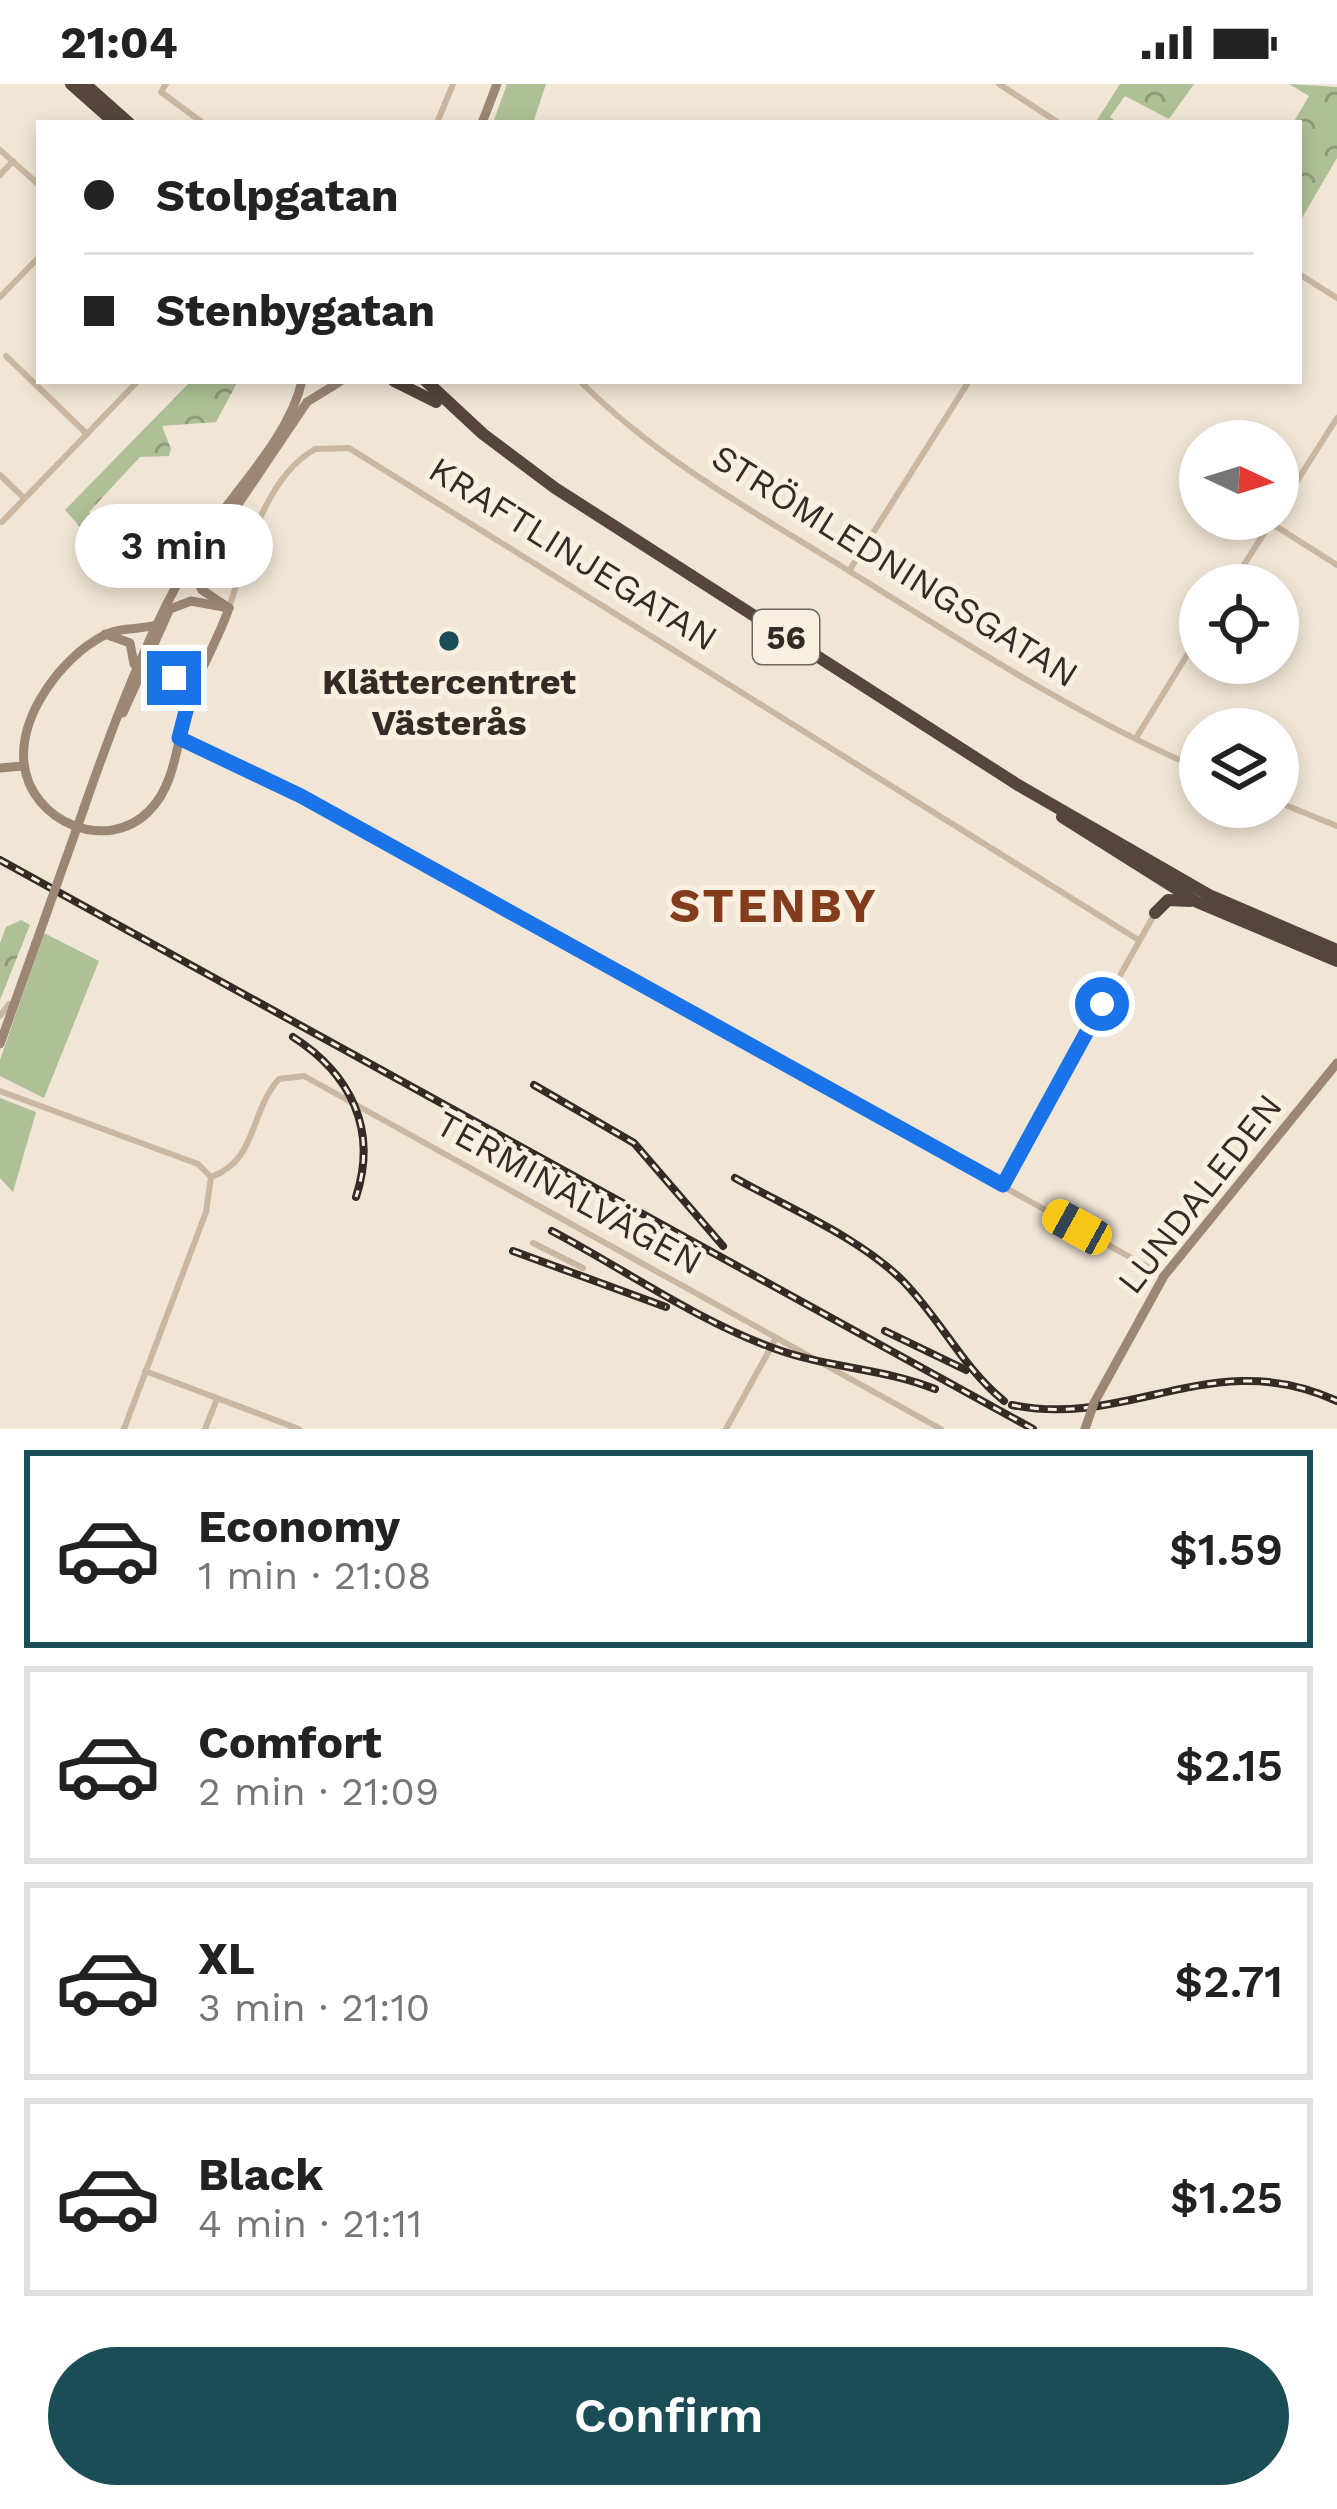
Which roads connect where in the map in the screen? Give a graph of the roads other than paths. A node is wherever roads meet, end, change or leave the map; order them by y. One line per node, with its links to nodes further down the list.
1 (71, 84): 7 (highway)
2 (85, 84): 8 (highway)
3 (166, 84): 9 (street)
4 (453, 84): 10 (street)
5 (500, 84): 11 (main road)
6 (999, 84): 12 (street)
7 (112, 120)
8 (126, 120)
9 (199, 120)
10 (438, 120)
11 (486, 120)
12 (1054, 120)
13 (0, 150): 14 (street)
14 (13, 161): 15 (street); 16 (street)
15 (0, 175)
16 (36, 182)
17 (36, 260): 19 (street)
18 (1302, 276): 20 (street)
19 (0, 297)
20 (1337, 298)
21 (6, 356): 30 (street)
22 (132, 384): 30 (street)
23 (301, 384): 42 (main road)
24 (336, 384): 38 (main road)
25 (401, 384): 33 (highway, 56)
26 (429, 384): 33 (highway, 56)
27 (584, 384): 39 (street, STRÖMLEDNINGSGATAN)
28 (967, 384): 39 (street)
29 (1337, 418): 32 (street)
30 (86, 434): 34 (street)
31 (0, 475): 34 (street)
32 (1299, 478)
33 (555, 488): 54 (highway, 56)
34 (24, 498): 35 (street)
35 (2, 522)
36 (1299, 537): 37 (street)
37 (1337, 565)
38 (193, 569): 40 (main road); 41 (main road)
39 (849, 571): 49 (street, STRÖMLEDNINGSGATAN)
40 (229, 608): 41 (main road); 46 (main road); 60 (street, KRAFTLINJEGATAN)
41 (170, 610): 50 (main road)
42 (156, 625): 43 (main road); 44 (main road)
43 (105, 634): 44 (main road); 52 (main road)
44 (134, 667): 50 (main road)
45 (1179, 668): 49 (street)
46 (205, 669): 47 (main road); 47 (street)
47 (187, 707): 48 (main road)
48 (179, 738): 52 (main road); 69 (street)
49 (1135, 739): 51 (street, STRÖMLEDNINGSGATAN)
50 (106, 745): 63 (main road, bridge)
51 (1179, 760)
52 (23, 766): 53 (main road)
53 (0, 768)
54 (1018, 785): 57 (highway, 56); 61 (highway, 56)
55 (1299, 811): 56 (street)
56 (1337, 826)
57 (1148, 871): 58 (highway, 56); 59 (highway)
58 (1197, 902): 59 (highway); 62 (highway, 56)
59 (1155, 913): 60 (street)
60 (1137, 940): 69 (street)
61 (1337, 950)
62 (1337, 961)
63 (21, 982): 64 (main road); 64 (main road)
64 (2, 1023): 65 (main road)
65 (0, 1049)
66 (1337, 1063): 72 (main road, LUNDALEDEN)
67 (0, 1088): 68 (street)
68 (211, 1177): 73 (street, TERMINALVÄGEN); 74 (street)
69 (1003, 1185): 72 (street)
70 (533, 1243): 71 (street)
71 (584, 1268)
72 (1163, 1276): 81 (main road, LUNDALEDEN, bridge)
73 (776, 1338): 76 (street, TERMINALVÄGEN); 80 (street)
74 (145, 1371): 75 (street); 77 (street)
75 (217, 1399): 78 (street); 79 (street)
76 (937, 1428)
77 (124, 1429)
78 (205, 1429)
79 (299, 1429)
80 (726, 1429)
81 (1085, 1429)

